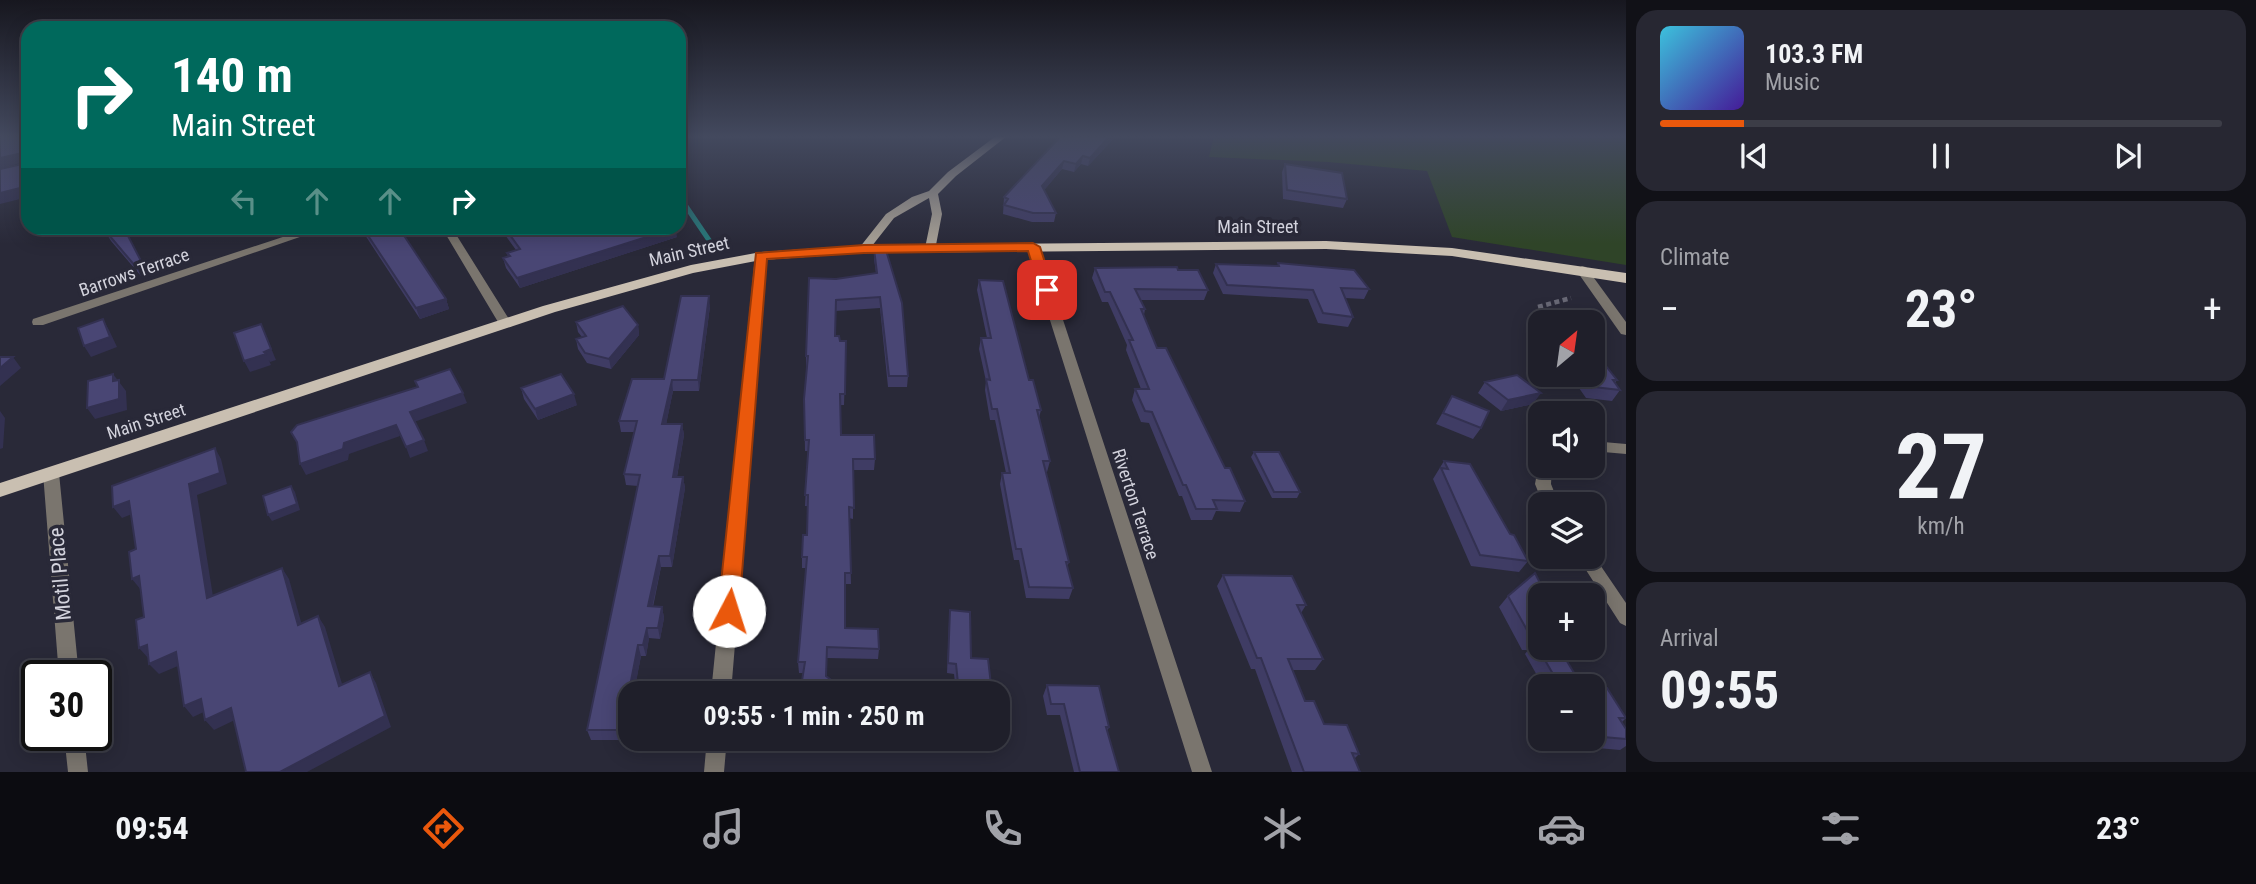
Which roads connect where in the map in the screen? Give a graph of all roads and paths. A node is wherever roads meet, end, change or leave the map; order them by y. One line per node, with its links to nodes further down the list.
1 (955, 172): 2 (street)
2 (933, 193): 6 (street); 7 (street)
3 (299, 235): 13 (street, Barrows Terrace)
4 (451, 235): 14 (street)
5 (1033, 247): 6 (main road, Main Street); 9 (main road, Main Street); 28 (street, Riverton Terrace)
6 (931, 248): 7 (main road, Main Street)
7 (864, 249): 8 (main road, Main Street)
8 (761, 256): 14 (main road, Main Street); 23 (street)
9 (1582, 270): 10 (main road, Main Street); 15 (street)
10 (1626, 278)
11 (1571, 298): 12 (path)
12 (1538, 307)
13 (38, 322)
14 (506, 324): 18 (main road, Main Street)
15 (1626, 331)
16 (1605, 447): 17 (street)
17 (1626, 449)
18 (51, 473): 19 (main road, Main Street); 22 (street, Motil Place)
19 (0, 490)
20 (1594, 569): 21 (street)
21 (1626, 618)
22 (68, 660)
23 (722, 681)
24 (76, 751): 26 (street)
25 (716, 751): 27 (street)
26 (78, 772)
27 (714, 772)
28 (1202, 772)

